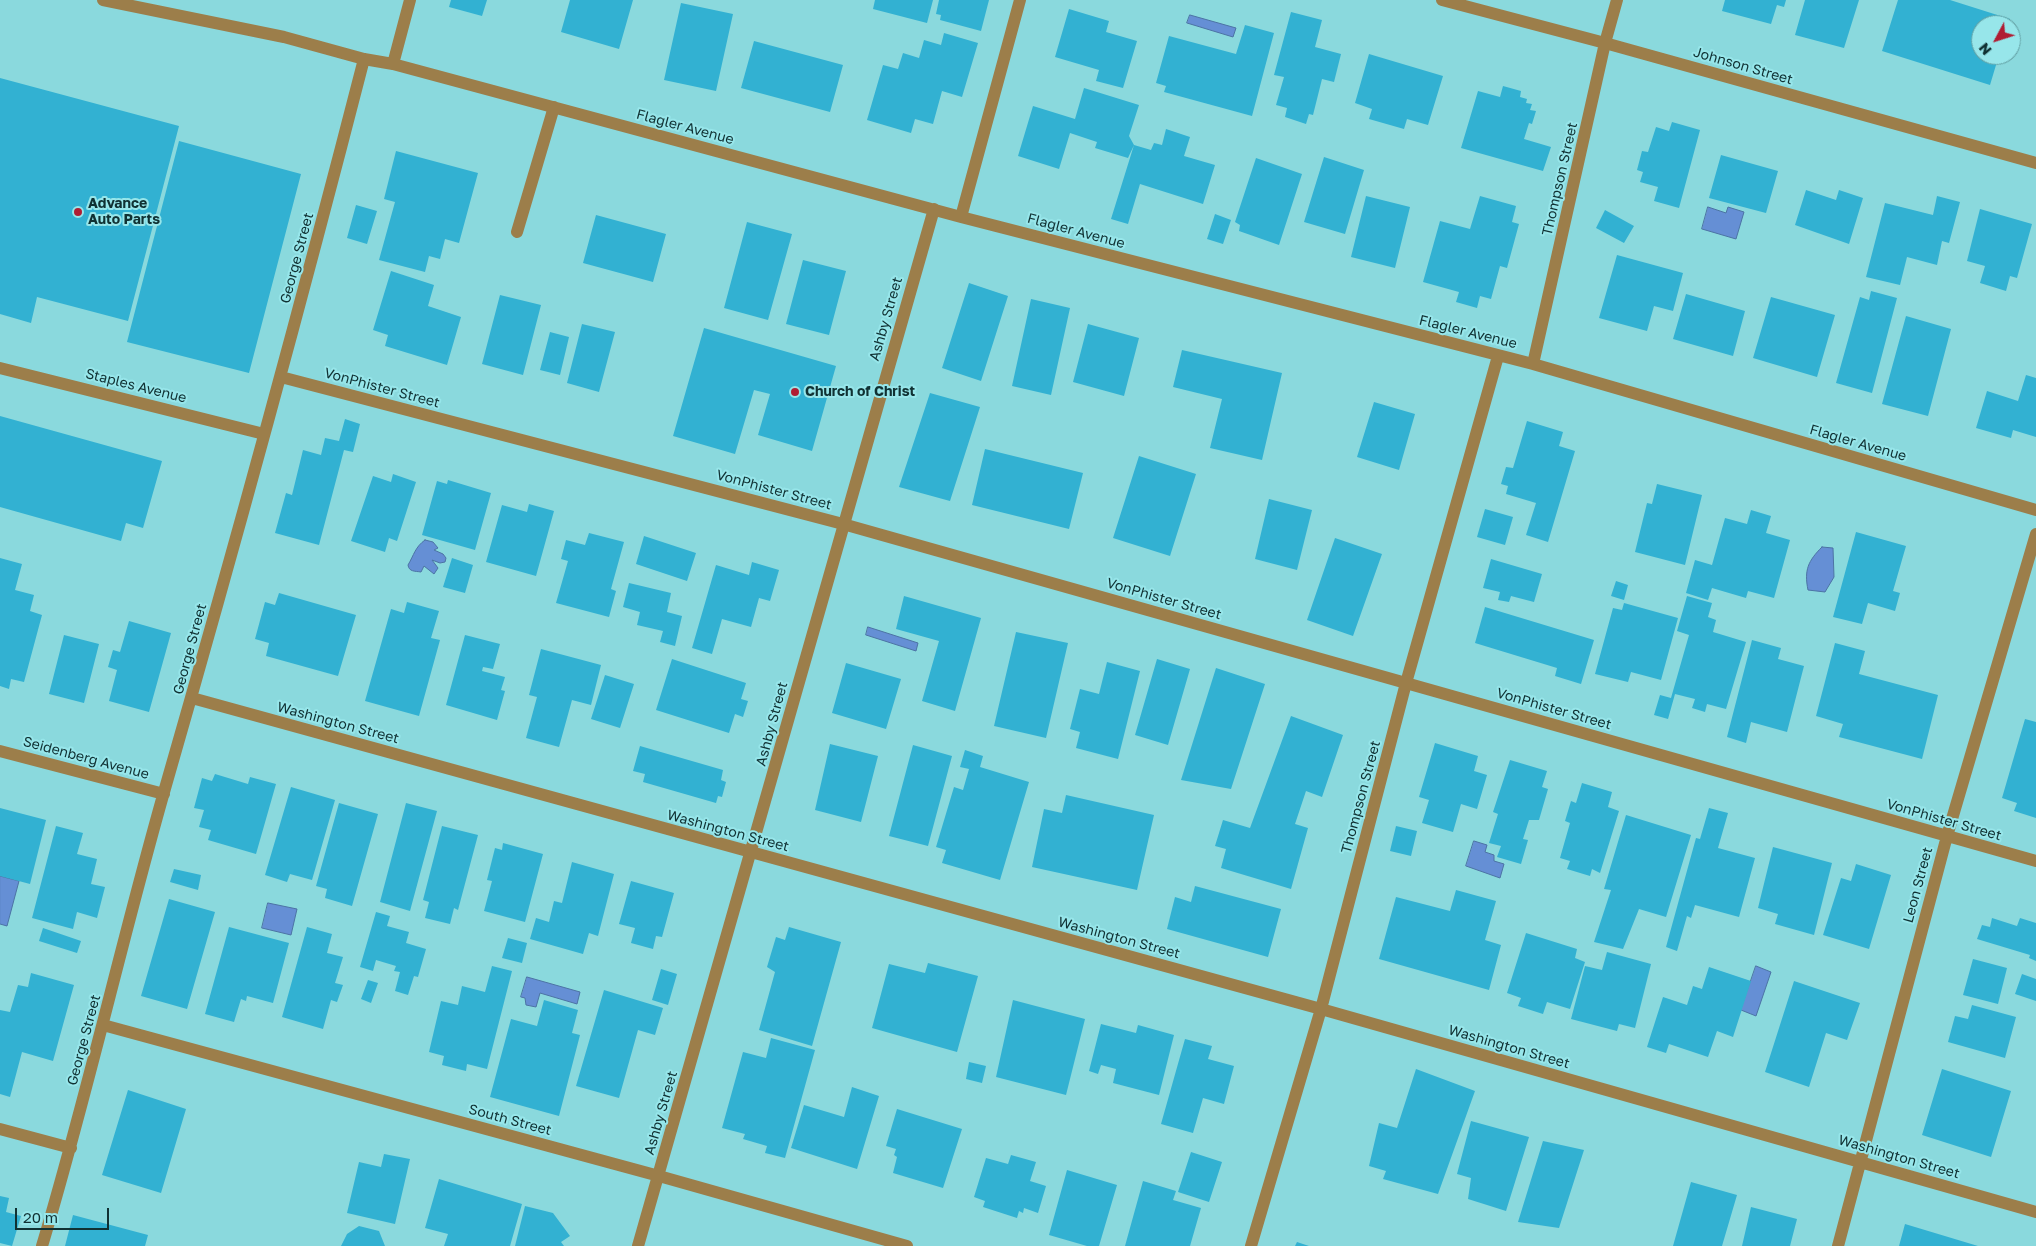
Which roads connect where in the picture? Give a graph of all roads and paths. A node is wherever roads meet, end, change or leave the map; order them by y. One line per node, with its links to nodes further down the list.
1 (104, 0): 7 (street, Flagler Avenue)
2 (410, 0): 8 (street)
3 (1020, 0): 12 (street)
4 (1442, 0): 6 (street, Johnson Street)
5 (1617, 0): 6 (street, Thompson Street)
6 (1605, 43): 10 (street, Johnson Street); 15 (street, Thompson Street)
7 (364, 59): 8 (street, Flagler Avenue); 17 (street, George Street)
8 (393, 64): 9 (street, Flagler Avenue)
9 (554, 107): 11 (street, Flagler Avenue); 13 (street)
10 (2036, 163)
11 (934, 209): 12 (street, Flagler Avenue); 20 (street, Ashby Street)
12 (962, 216): 14 (street, Flagler Avenue)
13 (517, 232)
14 (1498, 356): 15 (street, Flagler Avenue); 22 (street, Thompson Street)
15 (1533, 364): 19 (street, Flagler Avenue)
16 (0, 368): 18 (street, Staples Avenue)
17 (281, 377): 18 (street, George Street); 20 (street, VonPhister Street)
18 (264, 434): 23 (street, George Street)
19 (2036, 510)
20 (843, 524): 22 (street, VonPhister Street); 27 (street, Ashby Street)
21 (2036, 534): 26 (street, Leon Street)
22 (1406, 683): 26 (street, VonPhister Street); 29 (street, Thompson Street)
23 (192, 698): 25 (street, George Street); 27 (street, Washington Street)
24 (0, 751): 25 (street, Seidenberg Avenue)
25 (164, 794): 30 (street, George Street)
26 (1947, 836): 28 (street, VonPhister Street); 33 (street, Leon Street)
27 (752, 852): 29 (street, Washington Street); 34 (street, Ashby Street)
28 (2036, 861)
29 (1321, 1009): 33 (street, Washington Street); 39 (street, Thompson Street)
30 (103, 1025): 32 (street, George Street); 34 (street, South Street)
31 (0, 1129): 32 (street)
32 (71, 1148): 36 (street, George Street)
33 (1861, 1162): 35 (street, Washington Street); 40 (street, Leon Street)
34 (658, 1176): 37 (street, Ashby Street); 38 (street, South Street)
35 (2036, 1212)
36 (42, 1246)
37 (638, 1246)
38 (907, 1246)
39 (1251, 1246)
40 (1838, 1246)

